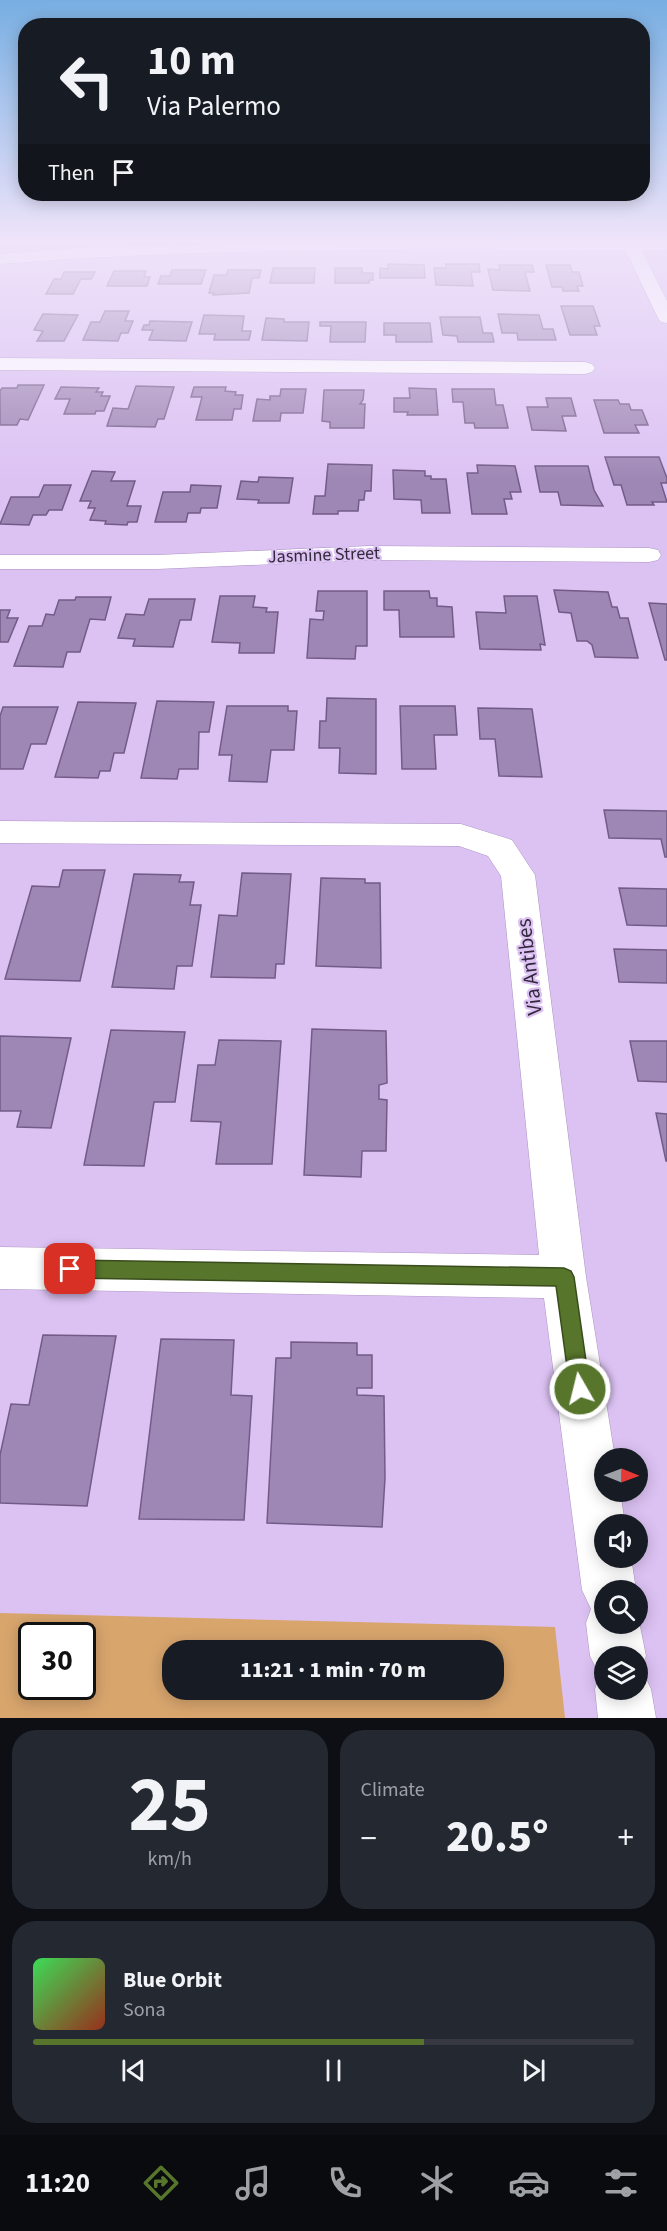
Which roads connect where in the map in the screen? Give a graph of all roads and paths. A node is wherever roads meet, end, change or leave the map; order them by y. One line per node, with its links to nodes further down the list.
1 (0, 364): 2 (street)
2 (585, 368)
3 (649, 555): 4 (street, Jasmine Street)
4 (0, 562)
5 (0, 832): 7 (street, Via Antibes)
6 (0, 1268): 7 (street)
7 (564, 1277): 8 (street, Via Antibes)
8 (608, 1580)
9 (625, 1700): 10 (street)
10 (627, 1718)

